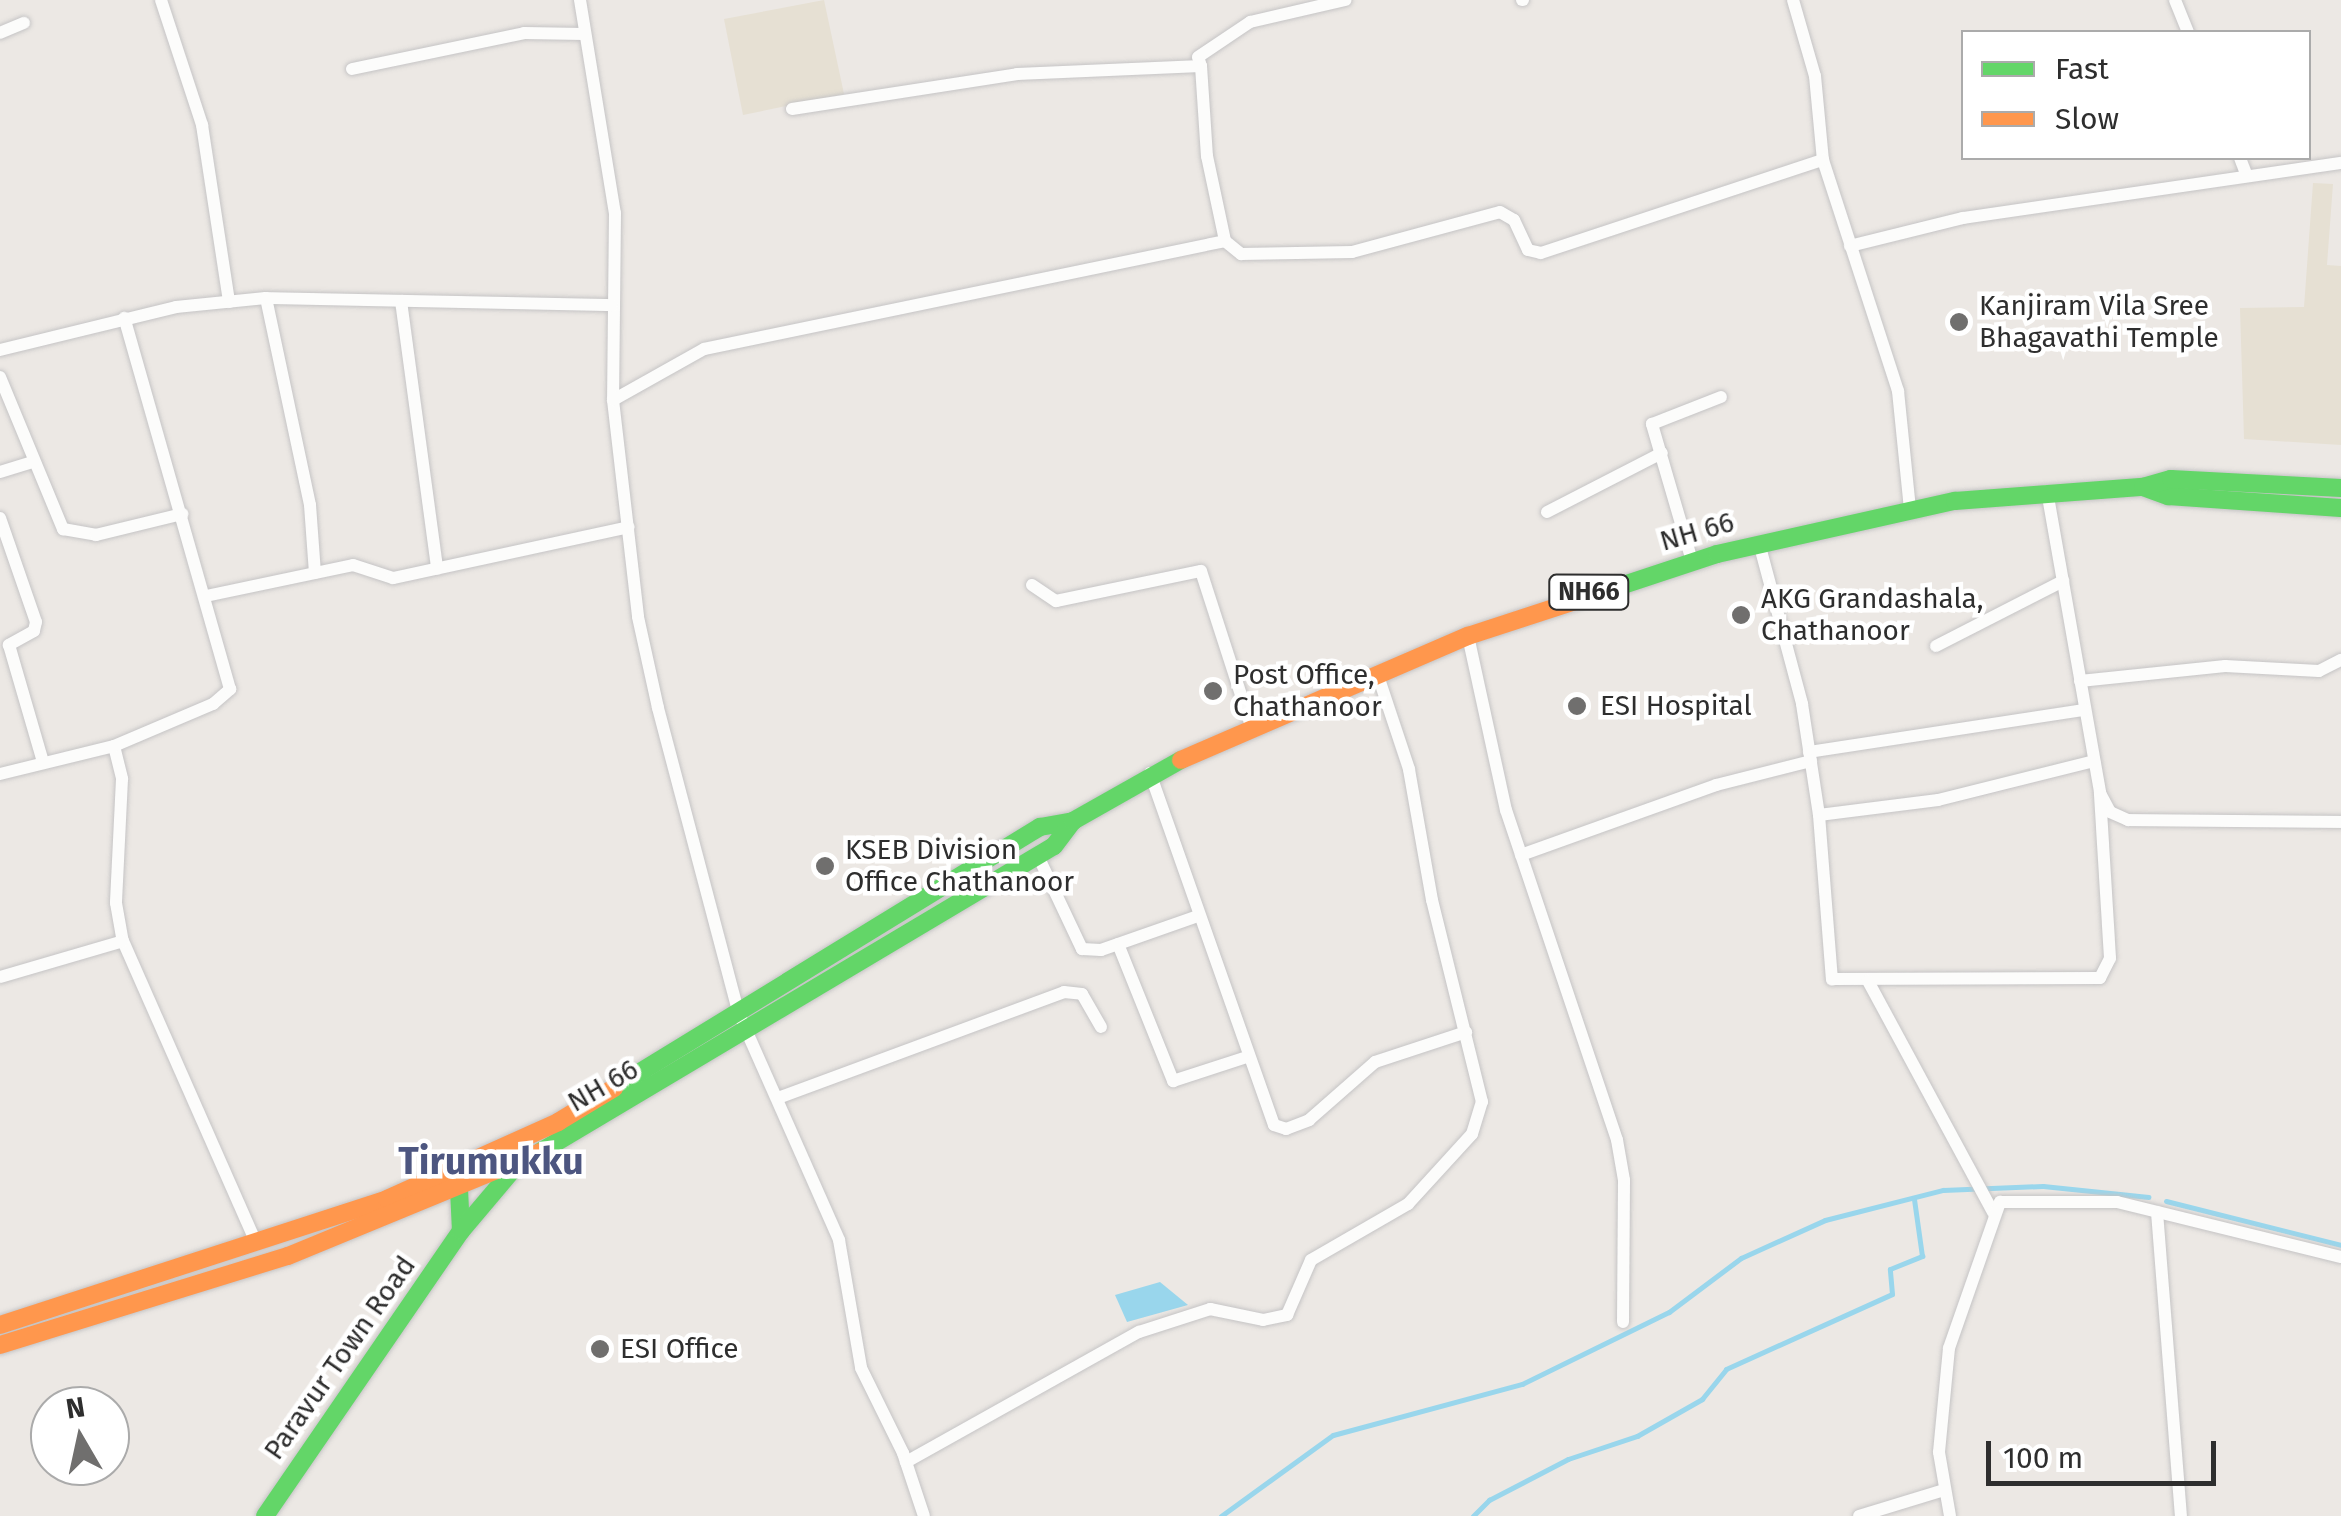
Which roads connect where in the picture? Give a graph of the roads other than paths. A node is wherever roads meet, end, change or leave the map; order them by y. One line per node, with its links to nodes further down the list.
1 (161, 0): 21 (street)
2 (580, 0): 9 (street)
3 (1345, 0): 10 (street)
4 (1792, 0): 13 (street)
5 (2174, 0): 7 (street)
6 (24, 23): 8 (street)
7 (2187, 30)
8 (0, 33)
9 (584, 34): 11 (street); 22 (street)
10 (1201, 66): 12 (street); 17 (street)
11 (352, 70)
12 (792, 108)
13 (1823, 160): 17 (street); 18 (street)
14 (2241, 160): 16 (street)
15 (2341, 163): 16 (street)
16 (2247, 176): 18 (street)
17 (1225, 241): 27 (street)
18 (1850, 246): 35 (street)
19 (266, 298): 20 (street); 21 (street); 43 (street)
20 (400, 300): 22 (street); 42 (street)
21 (229, 302): 23 (street)
22 (612, 305): 27 (street)
23 (124, 318): 24 (street); 37 (street)
24 (0, 350)
25 (0, 377): 29 (street)
26 (1721, 397): 28 (street)
27 (613, 400): 39 (street)
28 (1662, 453): 36 (street); 41 (street)
29 (33, 462): 30 (street); 37 (street)
30 (0, 472)
31 (2143, 487): 32 (main road, NH 66 / NH66); 33 (main road, NH 66 / NH66); 34 (main road, NH 66 / NH66)
32 (2341, 488)
33 (2047, 491): 35 (main road, NH 66 / NH66); 44 (street)
34 (2341, 508)
35 (1910, 510): 40 (main road, NH 66 / NH66)
36 (1548, 512)
37 (182, 514): 46 (street)
38 (0, 518): 57 (street)
39 (629, 527): 42 (street); 71 (street)
40 (1760, 542): 41 (main road, NH 66 / NH66); 55 (street)
41 (1692, 561): 47 (main road, NH 66 / NH66)
42 (437, 569): 43 (street)
43 (315, 573): 46 (street)
44 (2064, 581): 48 (street); 51 (street)
45 (1032, 586): 53 (street)
46 (206, 596): 54 (street)
47 (1468, 636): 50 (main road, NH 66 / NH66); 64 (street)
48 (1936, 646)
49 (2341, 660): 51 (street)
50 (1376, 673): 53 (main road, NH 66 / NH66); 73 (street)
51 (2080, 681): 52 (street)
52 (2085, 710): 55 (street); 56 (street)
53 (1251, 726): 58 (main road, NH 66 / NH66)
54 (114, 746): 57 (street); 67 (street)
55 (1810, 756): 61 (street); 64 (street)
56 (2094, 761): 60 (street); 61 (street)
57 (43, 762): 59 (street)
58 (1150, 773): 62 (main road, NH 66 / NH66); 66 (street)
59 (0, 774)
60 (2100, 794): 63 (street); 70 (street)
61 (1819, 814): 70 (street)
62 (1073, 821): 65 (main road, NH 66 / NH66); 71 (main road, NH 66 / NH66)
63 (2341, 822)
64 (1521, 855): 85 (street)
65 (1038, 856): 68 (street); 74 (main road, NH 66 / NH66)
66 (1198, 916): 68 (street); 75 (street)
67 (123, 940): 69 (street); 82 (street)
68 (1118, 944): 75 (street)
69 (0, 977)
70 (1868, 981): 79 (street)
71 (739, 1014): 74 (street); 82 (main road, NH 66 / NH66)
72 (1101, 1027): 76 (street)
73 (1466, 1032): 75 (street); 87 (street)
74 (748, 1033): 76 (street); 77 (main road, NH 66 / NH66)
75 (1247, 1057)
76 (778, 1098): 87 (street)
77 (518, 1164): 78 (main road, NH 66 / NH66); 81 (main road, Paravur Town Road)
78 (460, 1189): 81 (main road); 86 (main road, NH 66 / NH66)
79 (1993, 1212): 80 (street); 88 (street)
80 (2157, 1212): 83 (street); 93 (street)
81 (461, 1232): 89 (main road, Paravur Town Road)
82 (257, 1245): 84 (main road, NH 66 / NH66)
83 (2341, 1257)
84 (2, 1320)
85 (1623, 1322)
86 (0, 1345)
87 (906, 1462): 90 (street)
88 (1944, 1490): 91 (street); 92 (street)
89 (265, 1516)
90 (924, 1516)
91 (1860, 1516)
92 (1950, 1516)
93 (2181, 1516)

